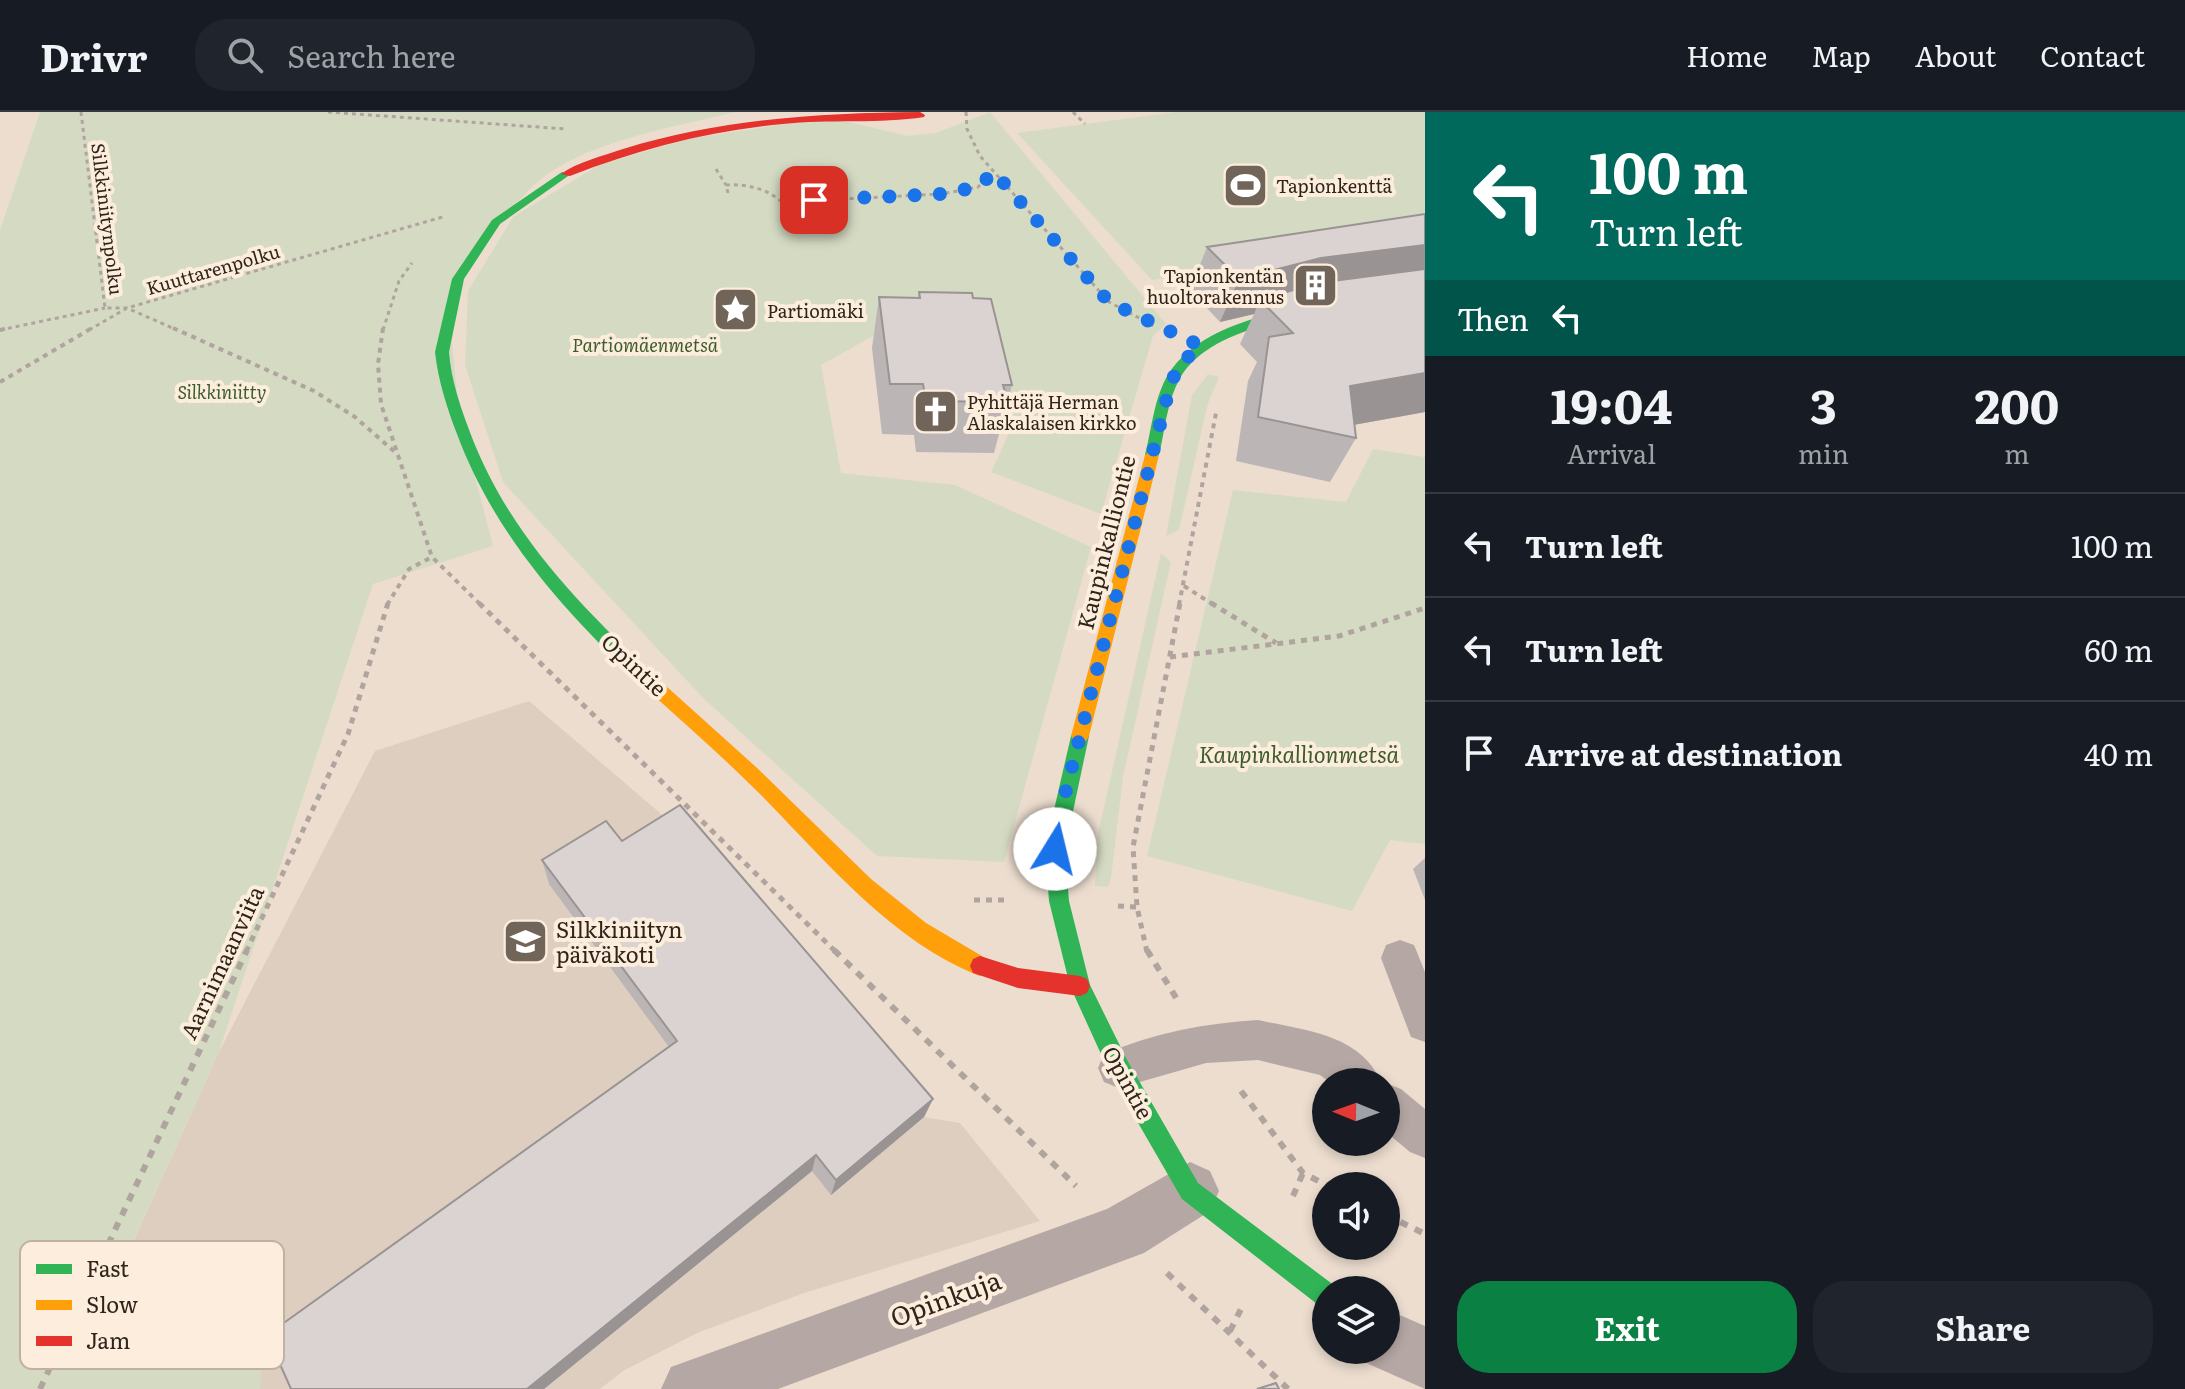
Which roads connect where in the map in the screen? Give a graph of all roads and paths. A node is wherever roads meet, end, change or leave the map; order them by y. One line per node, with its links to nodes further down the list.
1 (81, 112): 12 (path, Silkkiniitynpolku)
2 (328, 112): 7 (path)
3 (966, 112): 8 (path)
4 (1073, 112): 6 (path)
5 (920, 115): 24 (street, Opintie)
6 (1085, 124)
7 (578, 132)
8 (994, 172): 9 (path); 15 (path)
9 (728, 193)
10 (447, 215): 13 (path, Kuuttarenpolku)
11 (1425, 297): 15 (street, Kaupinkalliontie)
12 (105, 308): 13 (path, Silkkiniitynpolku); 14 (path)
13 (127, 308): 16 (path, Kuuttarenpolku); 18 (path)
14 (0, 330)
15 (1201, 346): 24 (street, Kaupinkalliontie)
16 (0, 382)
17 (1217, 406): 19 (path)
18 (432, 557): 34 (path); 36 (path, Aarnimaanviita)
19 (1184, 586): 21 (path); 22 (path)
20 (1425, 608): 21 (path)
21 (1277, 644): 22 (path)
22 (1170, 657): 26 (path)
23 (1400, 958): 25 (lane)
24 (1080, 986): 27 (street, Opintie)
25 (1425, 1023)
26 (1206, 1043): 27 (lane); 28 (lane); 31 (path)
27 (1119, 1068): 32 (street, Opintie)
28 (1344, 1068)
29 (1400, 1116): 30 (lane)
30 (1425, 1137)
31 (1312, 1178)
32 (1190, 1191): 34 (street, Opinkuja); 37 (street, Opintie)
33 (1400, 1222): 35 (path)
34 (1123, 1232): 42 (street, Opinkuja); 43 (path)
35 (1425, 1234)
36 (110, 1241)
37 (1312, 1284)
38 (1400, 1347): 39 (street)
39 (1425, 1359)
40 (49, 1369): 41 (path, Aarnimaanviita)
41 (40, 1389)
42 (693, 1389)
43 (1288, 1389)

